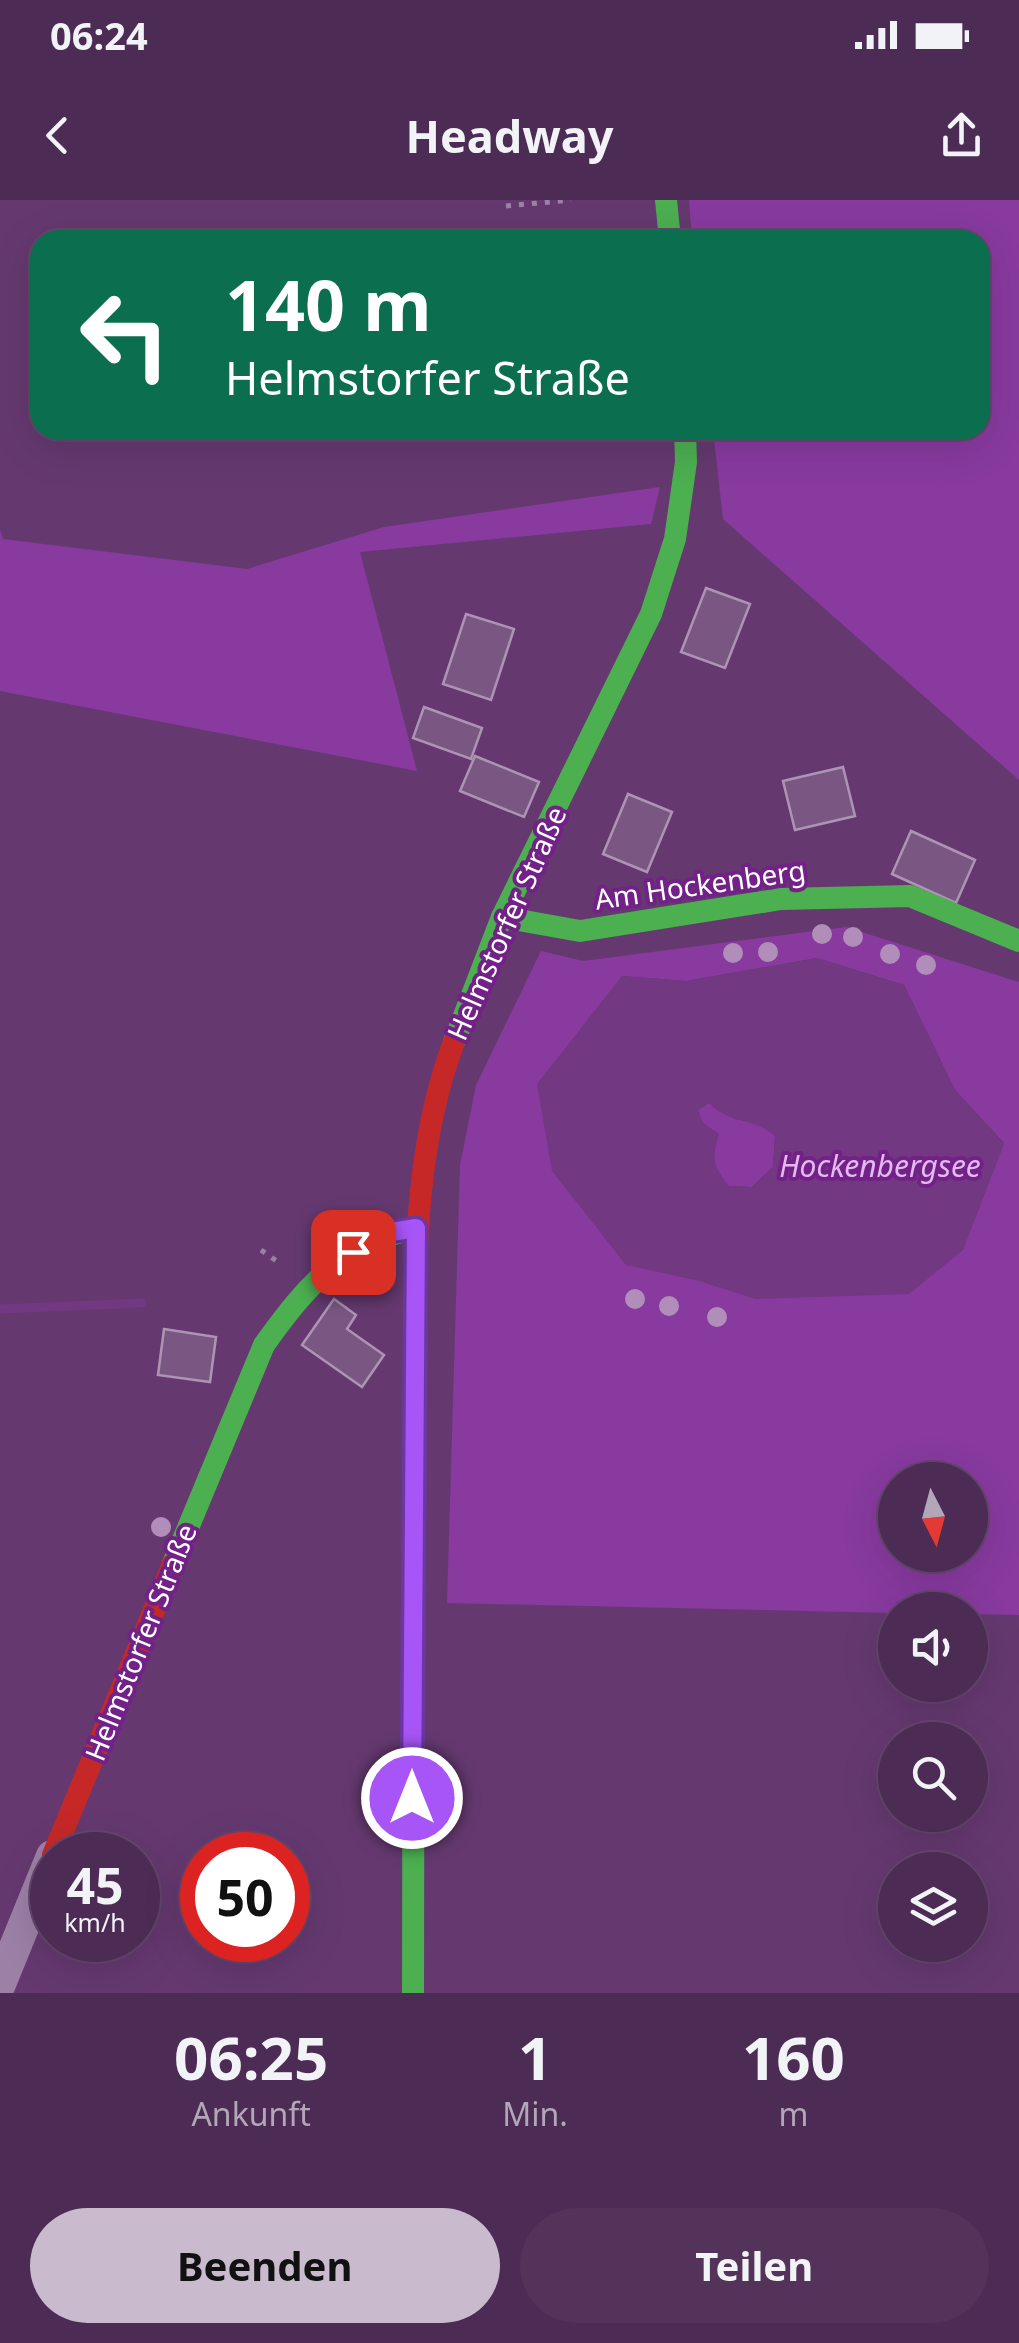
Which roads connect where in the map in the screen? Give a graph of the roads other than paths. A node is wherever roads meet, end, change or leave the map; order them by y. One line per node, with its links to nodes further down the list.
1 (666, 200): 2 (main road)
2 (669, 230)
3 (686, 440): 4 (main road, Helmstorfer Straße)
4 (502, 917): 5 (main road, Am Hockenberg); 6 (main road, Helmstorfer Straße)
5 (1019, 941)
6 (416, 1228): 7 (main road, Helmstorfer Straße); 10 (main road)
7 (63, 1832)
8 (30, 1912): 9 (street, Helmstorfer Straße)
9 (0, 1984)
10 (412, 1993)

